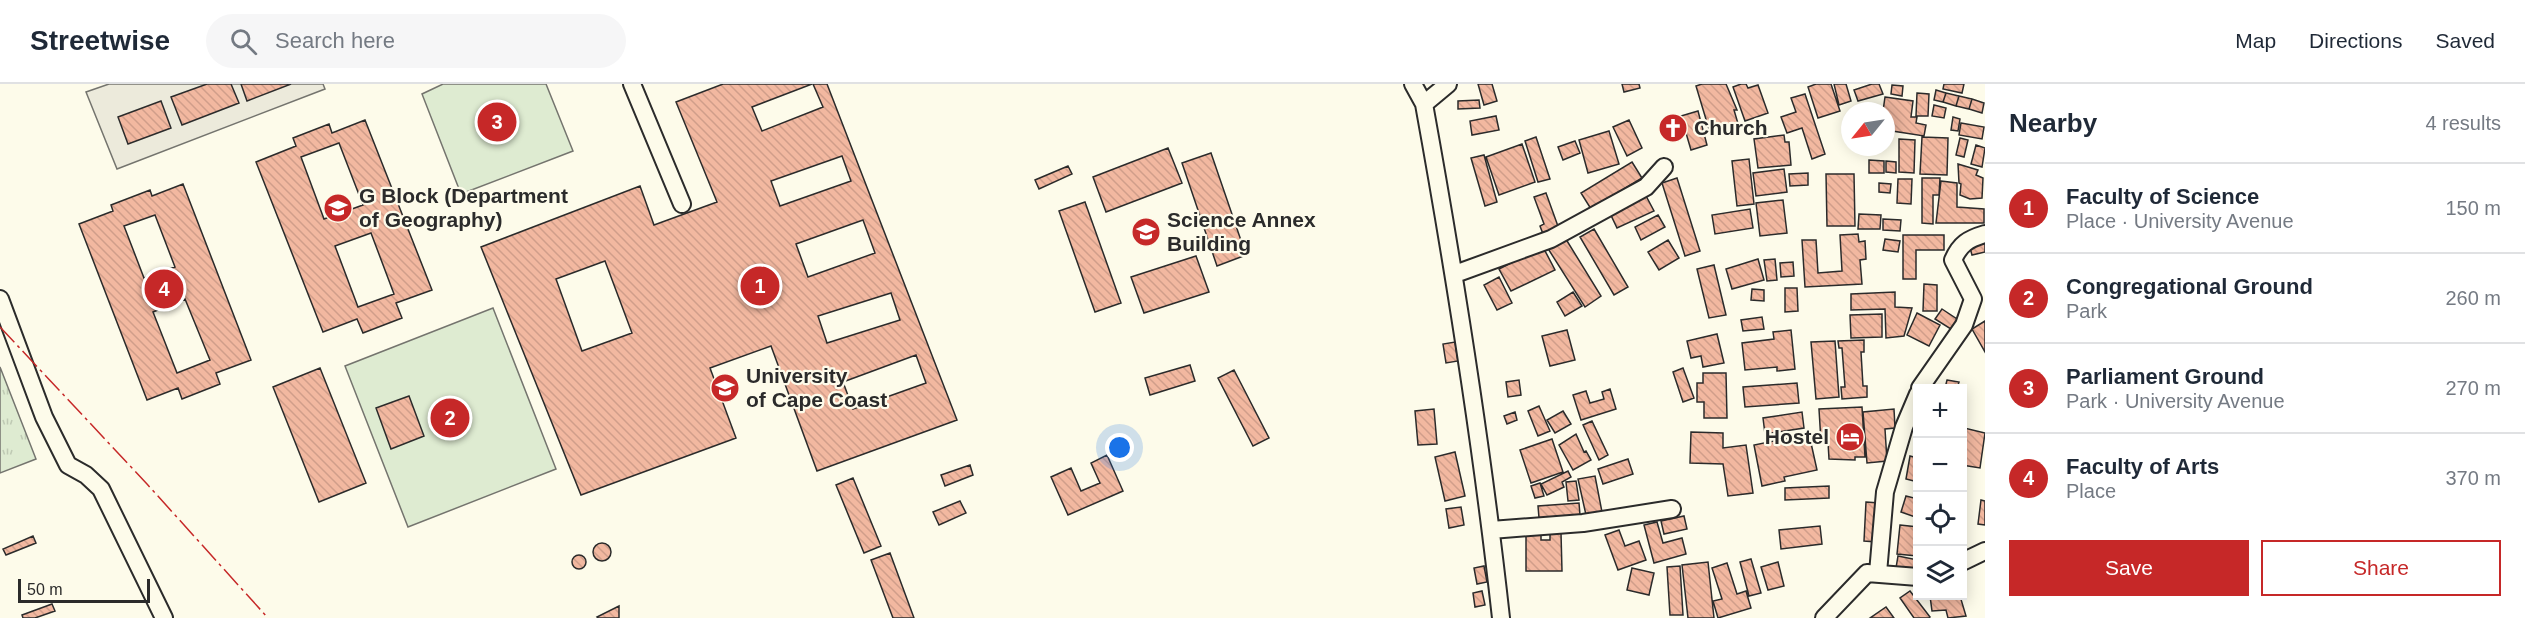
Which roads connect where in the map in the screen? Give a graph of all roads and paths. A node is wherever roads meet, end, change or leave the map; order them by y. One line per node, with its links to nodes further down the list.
1 (632, 84): 6 (street)
2 (1413, 84): 4 (street)
3 (1448, 84): 4 (street)
4 (1424, 104): 8 (street)
5 (1664, 167): 8 (street)
6 (682, 204)
7 (1985, 234): 10 (street)
8 (1455, 274): 13 (street)
9 (0, 299): 18 (street)
10 (1923, 384)
11 (1913, 404): 16 (street)
12 (1672, 509): 13 (street)
13 (1491, 530): 19 (street)
14 (1985, 551): 15 (street)
15 (1967, 560)
16 (1878, 573): 17 (street); 20 (street)
17 (1913, 577)
18 (164, 618)
19 (1501, 618)
20 (1824, 618)

